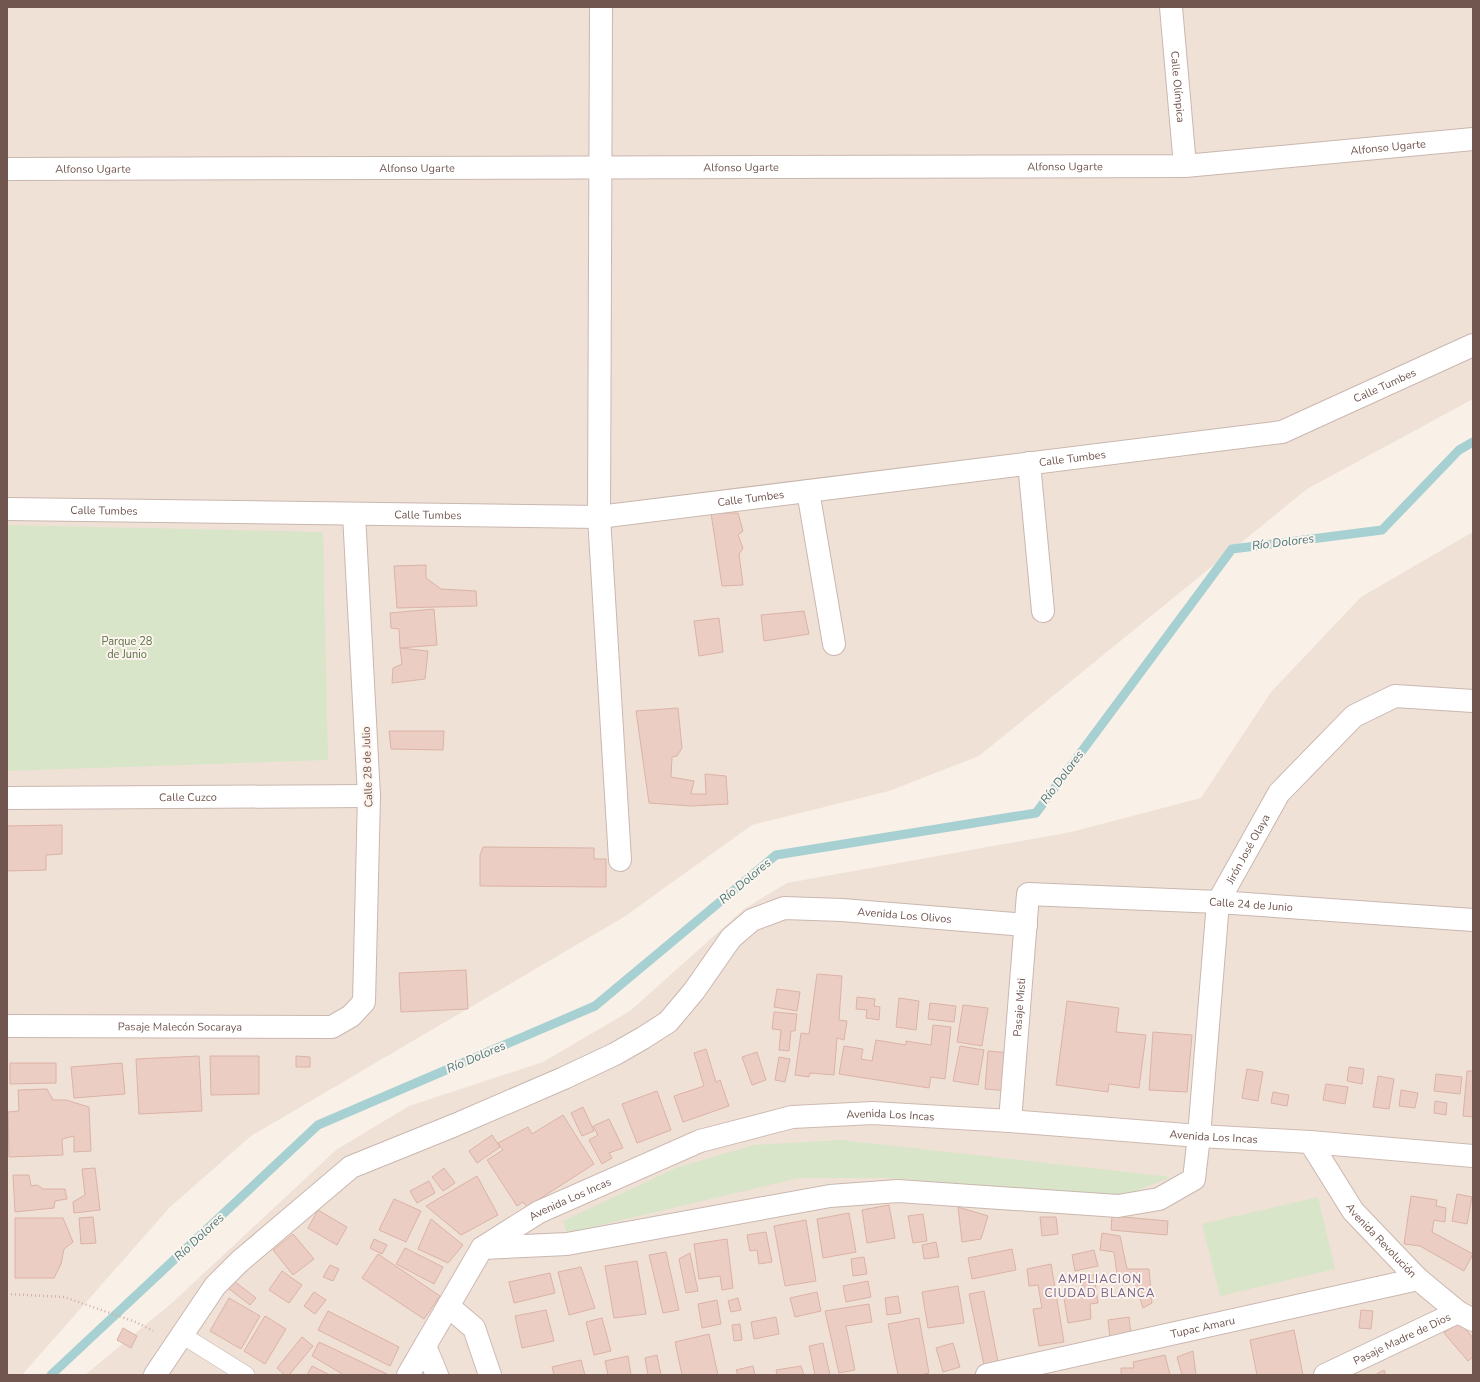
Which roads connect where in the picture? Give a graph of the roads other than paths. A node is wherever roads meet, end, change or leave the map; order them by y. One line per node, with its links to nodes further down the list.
1 (600, 7): 5 (street)
2 (1171, 7): 4 (street, Calle Olímpica)
3 (1473, 139): 4 (street, Alfonso Ugarte)
4 (1185, 166): 5 (street, Alfonso Ugarte)
5 (600, 168): 6 (street, Alfonso Ugarte); 12 (street)
6 (7, 169)
7 (1473, 345): 8 (street, Calle Tumbes)
8 (1029, 463): 9 (street, Calle Tumbes); 13 (street)
9 (808, 491): 12 (street, Calle Tumbes); 14 (street)
10 (7, 509): 11 (street, Calle Tumbes)
11 (354, 514): 12 (street, Calle Tumbes); 16 (street, Calle 28 de Julio)
12 (599, 517): 18 (street)
13 (1043, 611)
14 (834, 644)
15 (1473, 701): 20 (street, Jirón José Olaya)
16 (369, 796): 17 (street, Calle Cuzco); 23 (street, Calle 28 de Julio)
17 (7, 798)
18 (620, 860)
19 (1028, 894): 20 (street, Calle 24 de Junio); 22 (street, Pasaje Misti)
20 (1218, 902): 21 (street, Calle 24 de Junio); 26 (street, Jirón José Olaya)
21 (1473, 920)
22 (1026, 925): 25 (street, Pasaje Misti); 33 (street, Avenida Los Olivos)
23 (351, 1016): 24 (street, Pasaje Malecón Socaraya)
24 (7, 1026)
25 (1010, 1121): 26 (street, Avenida Los Incas); 29 (street, Avenida Los Incas)
26 (1200, 1136): 27 (street, Avenida Los Incas); 29 (street, Jirón José Olaya)
27 (1310, 1142): 28 (street, Avenida Los Incas); 30 (street, Avenida Revolución)
28 (1473, 1156)
29 (482, 1248): 31 (street, Avenida Los Incas)
30 (1418, 1279): 32 (street, Avenida Revolución); 40 (street, Tupac Amaru)
31 (448, 1306): 34 (street, Avenida Los Incas); 39 (street)
32 (1465, 1316): 41 (street, Pasaje Madre de Dios)
33 (182, 1335): 35 (street); 36 (lane)
34 (425, 1346): 37 (street, Avenida Los Incas); 38 (street)
35 (156, 1375)
36 (246, 1375)
37 (408, 1375)
38 (437, 1375)
39 (490, 1375)
40 (987, 1375)
41 (1324, 1375)

